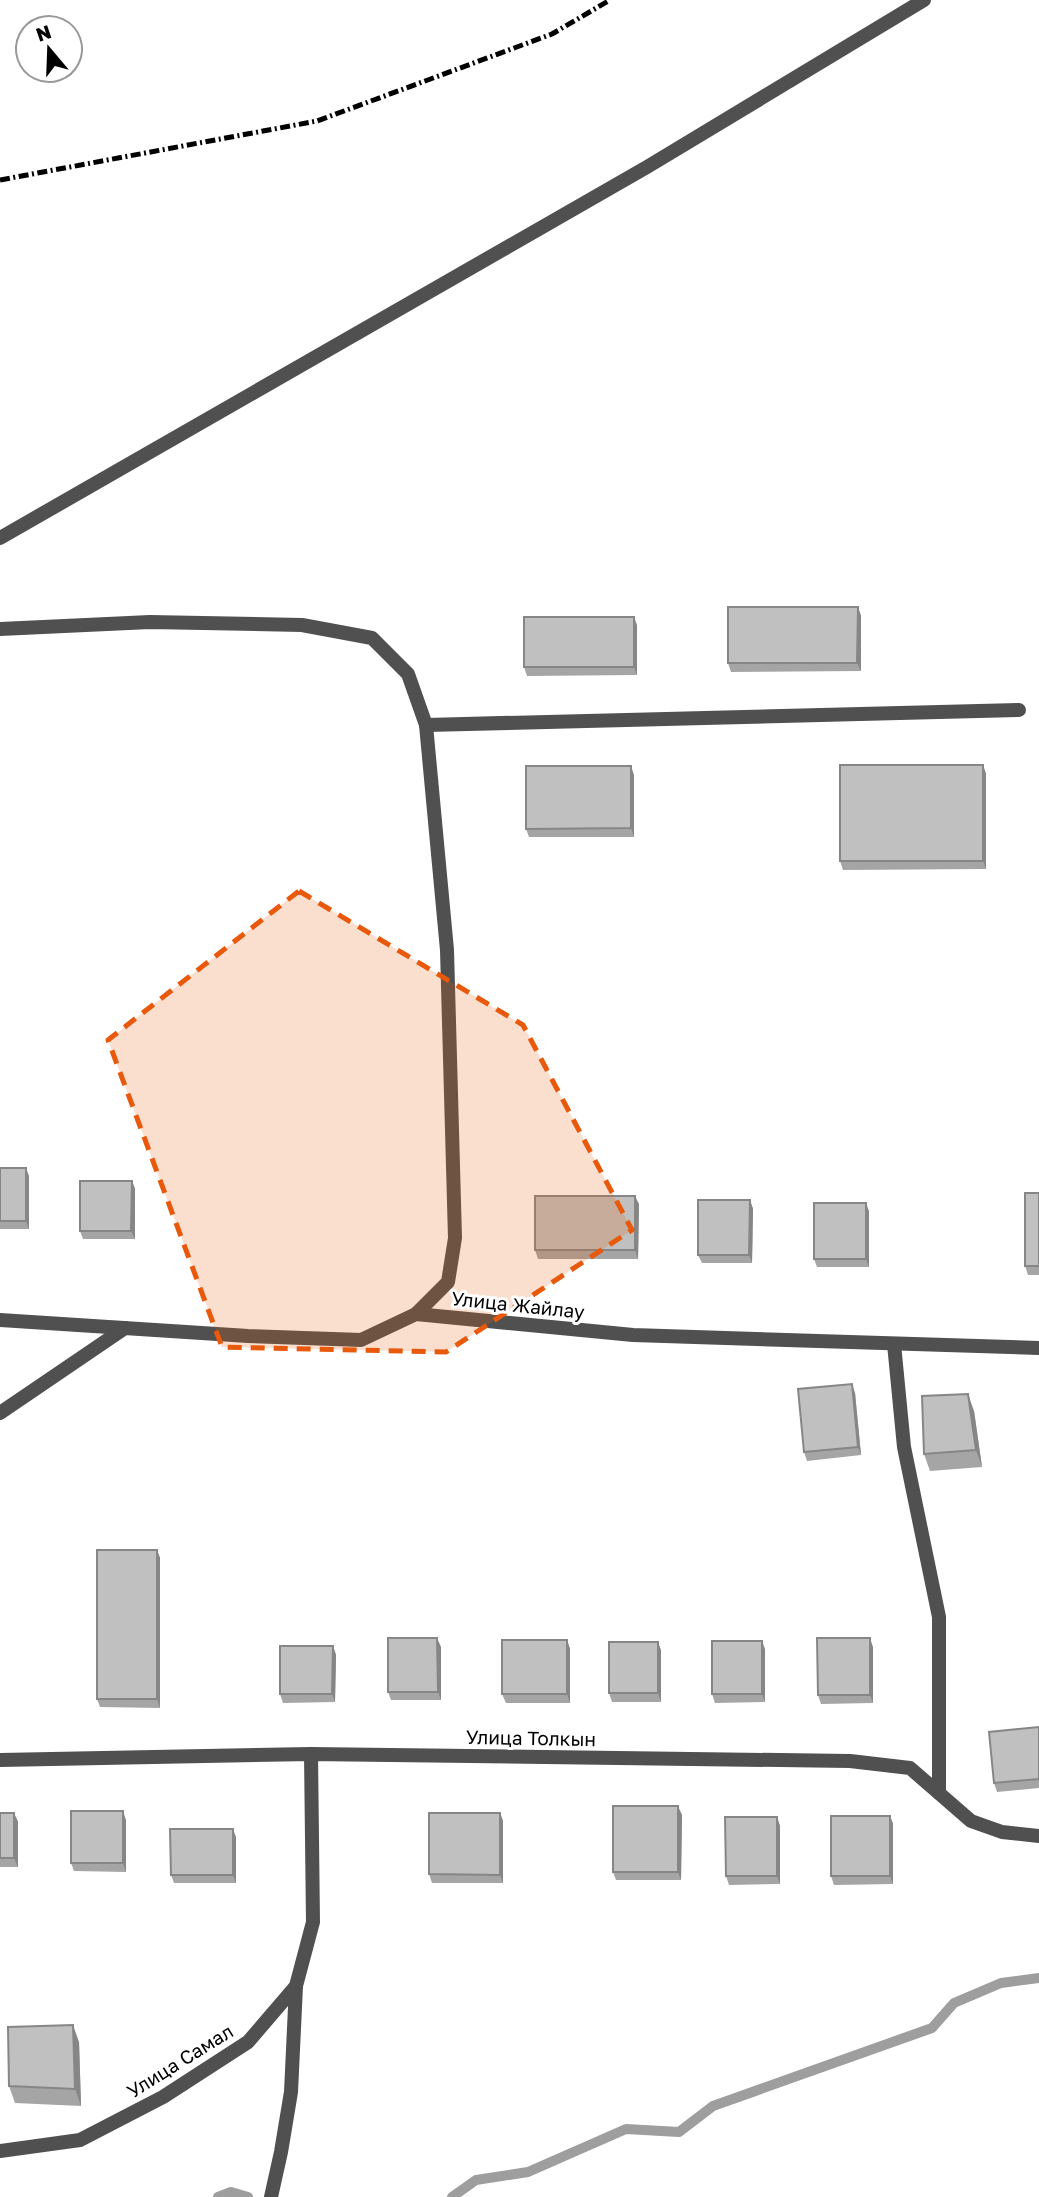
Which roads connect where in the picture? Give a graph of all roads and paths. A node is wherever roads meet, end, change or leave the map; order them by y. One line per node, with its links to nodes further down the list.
1 (924, 0): 2 (street)
2 (0, 538)
3 (0, 629): 5 (street)
4 (1019, 710): 5 (street)
5 (426, 725): 6 (street)
6 (416, 1314): 8 (street); 9 (street, Улица Жайлау)
7 (0, 1320): 8 (street)
8 (125, 1328): 11 (street)
9 (894, 1344): 10 (street, Улица Жайлау); 14 (street)
10 (1039, 1348)
11 (0, 1413)
12 (311, 1754): 13 (street, Улица Толкын); 14 (street, Улица Толкын); 16 (street, Улица Самал)
13 (0, 1760)
14 (939, 1793): 15 (street, Улица Толкын)
15 (1039, 1836)
16 (296, 1986): 17 (street, Улица Самал); 18 (street)
17 (0, 2151)
18 (271, 2197)

